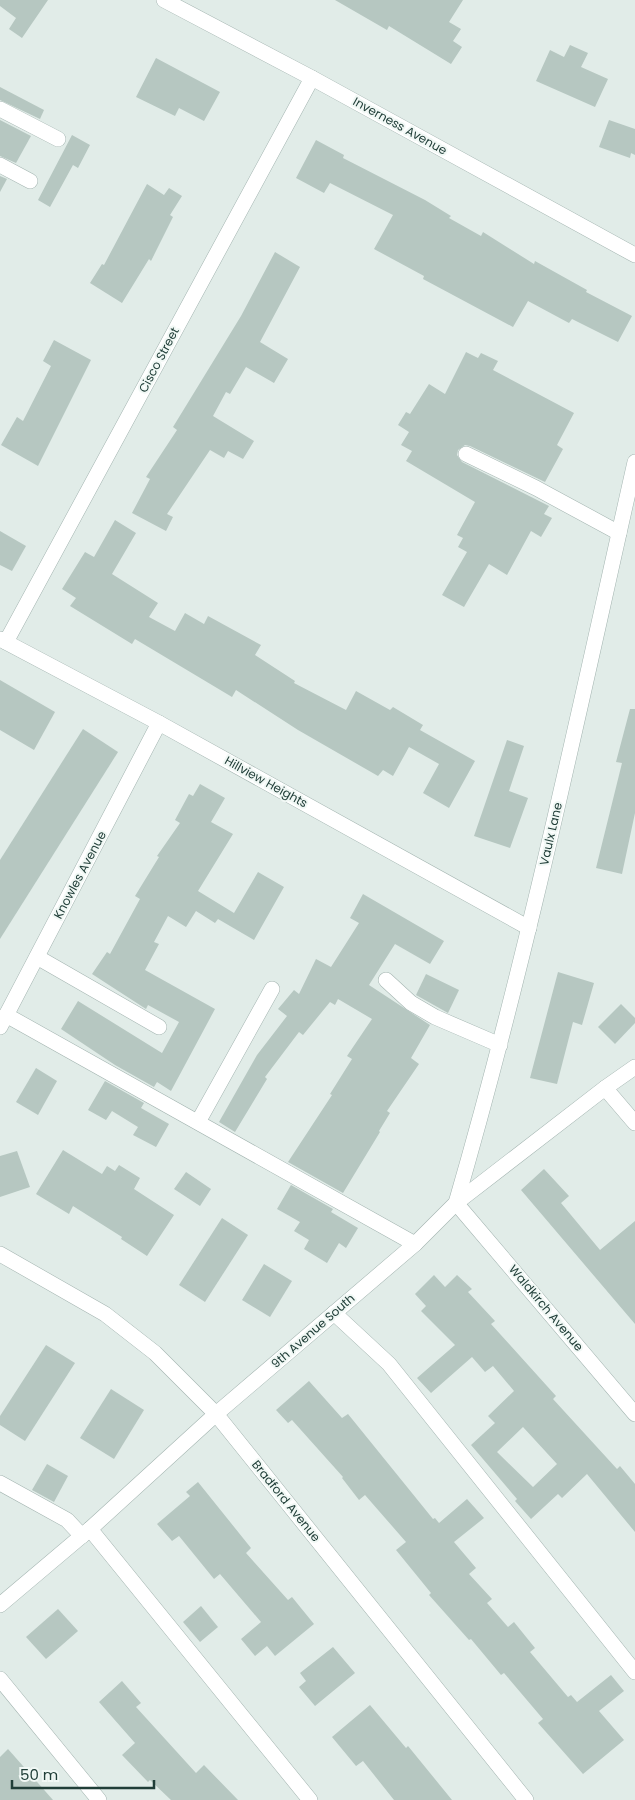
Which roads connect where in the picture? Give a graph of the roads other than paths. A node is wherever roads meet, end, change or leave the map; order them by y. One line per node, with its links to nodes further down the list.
1 (164, 0): 2 (street, Inverness Avenue)
2 (312, 78): 7 (street, Inverness Avenue); 11 (street, Cisco Street)
3 (0, 109): 4 (street)
4 (58, 140)
5 (0, 165): 6 (street)
6 (30, 182)
7 (635, 255)
8 (466, 454): 10 (street)
9 (635, 462): 10 (street, Vaulx Lane)
10 (619, 533): 13 (street, Vaulx Lane)
11 (3, 641): 12 (street, Hillview Heights)
12 (159, 723): 13 (street, Hillview Heights); 14 (street, Knowles Avenue)
13 (530, 928): 19 (street, Vaulx Lane)
14 (37, 957): 17 (street, Knowles Avenue); 18 (street)
15 (386, 980): 19 (street)
16 (272, 989): 22 (street)
17 (3, 1021): 22 (street)
18 (158, 1027)
19 (500, 1045): 24 (street, Vaulx Lane)
20 (635, 1067): 21 (street, 9th Avenue South)
21 (605, 1088): 23 (street); 24 (street, 9th Avenue South)
22 (198, 1122): 25 (street)
23 (635, 1123)
24 (456, 1203): 25 (street, 9th Avenue South); 29 (street, Waldkirch Avenue)
25 (415, 1244): 27 (street, 9th Avenue South)
26 (0, 1254): 28 (street, Bradford Avenue)
27 (334, 1313): 28 (street, 9th Avenue South); 33 (street)
28 (216, 1414): 31 (street, 9th Avenue South); 37 (street, Bradford Avenue)
29 (635, 1414)
30 (0, 1483): 31 (street)
31 (86, 1532): 32 (street, 9th Avenue South); 36 (street)
32 (0, 1605)
33 (635, 1672)
34 (0, 1679): 35 (street)
35 (99, 1800)
36 (310, 1800)
37 (526, 1800)

